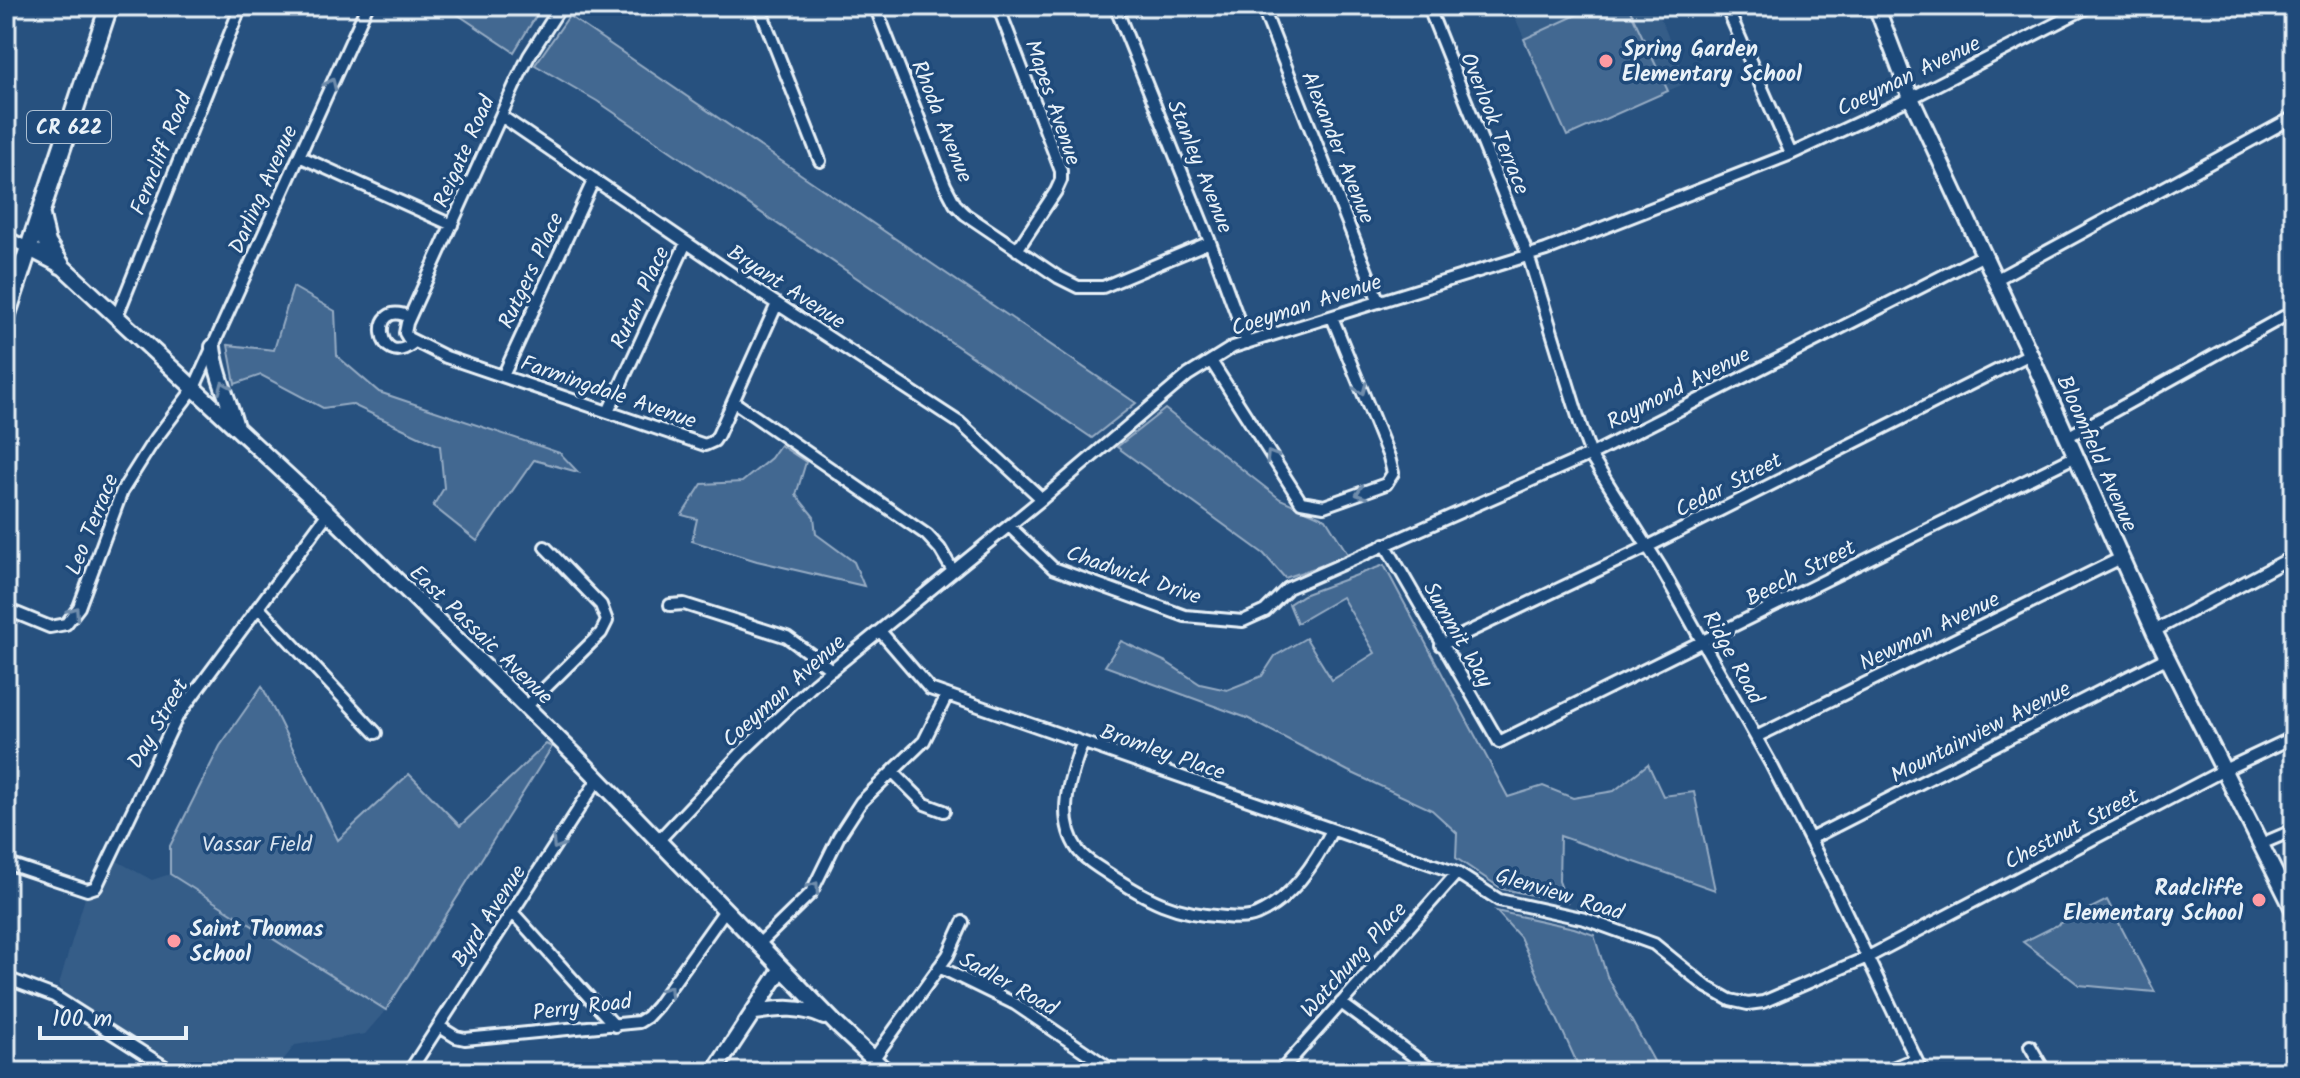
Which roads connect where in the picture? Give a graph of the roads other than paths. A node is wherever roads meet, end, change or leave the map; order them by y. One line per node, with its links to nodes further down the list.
1 (109, 6): 21 (main road, CR 622)
2 (241, 6): 35 (street, Ferncliff Road)
3 (367, 6): 18 (street, Darling Avenue, one-way to 3)
4 (561, 6): 15 (street, Reigate Road)
5 (759, 6): 19 (street)
6 (875, 6): 27 (street, Rhoda Avenue)
7 (998, 6): 27 (street, Mapes Avenue)
8 (1115, 6): 24 (street, Stanley Avenue)
9 (1262, 6): 32 (street, Alexander Avenue)
10 (1428, 6): 29 (street, Overlook Terrace)
11 (1726, 6): 17 (street)
12 (1876, 6): 14 (main road, Bloomfield Avenue)
13 (2090, 6): 14 (street, Coeyman Avenue)
14 (1911, 98): 17 (street, Coeyman Avenue); 28 (main road, Bloomfield Avenue)
15 (501, 116): 20 (street, Bryant Avenue); 22 (street, Reigate Road)
16 (2294, 117): 31 (street)
17 (1791, 154): 29 (street, Coeyman Avenue)
18 (299, 156): 22 (street); 41 (street, Darling Avenue)
19 (820, 161)
20 (594, 179): 25 (street, Bryant Avenue); 44 (street, Rutgers Place)
21 (40, 212): 26 (main road, CR 622); 30 (main road)
22 (452, 225): 37 (street, Reigate Road)
23 (6, 237): 26 (street)
24 (1210, 242): 27 (street, Rhoda Avenue); 40 (street, Stanley Avenue)
25 (686, 243): 33 (street, Bryant Avenue); 47 (street, Rutan Place)
26 (28, 248): 30 (main road, East Passaic Avenue); 36 (main road, CR 622)
27 (1017, 250)
28 (1984, 255): 31 (main road, Bloomfield Avenue); 50 (street, Raymond Avenue)
29 (1528, 256): 32 (street, Coeyman Avenue); 50 (street, Ridge Road)
30 (61, 265): 35 (main road, East Passaic Avenue)
31 (1995, 280): 42 (main road, Bloomfield Avenue)
32 (1379, 302): 38 (street, Coeyman Avenue)
33 (777, 304): 46 (street); 52 (street, Bryant Avenue)
34 (2294, 311): 49 (street)
35 (117, 316): 45 (main road, East Passaic Avenue)
36 (6, 317)
37 (409, 317): 39 (street); 39 (street)
38 (1332, 317): 40 (street, Coeyman Avenue); 43 (street, one-way to 43)
39 (413, 343): 44 (street, Farmingdale Avenue)
40 (1247, 343): 43 (street, Coeyman Avenue)
41 (213, 347): 45 (street, Darling Avenue); 48 (main road, one-way to 41)
42 (2030, 354): 49 (main road, Bloomfield Avenue); 57 (street, Cedar Street)
43 (1211, 361): 52 (street, Coeyman Avenue)
44 (503, 376): 47 (street, Farmingdale Avenue)
45 (194, 388): 48 (main road, East Passaic Avenue); 63 (street, Leo Terrace, one-way to 45)
46 (734, 402): 47 (street, Farmingdale Avenue); 60 (street)
47 (608, 412)
48 (236, 428): 53 (main road, East Passaic Avenue)
49 (2067, 437): 51 (main road, Bloomfield Avenue)
50 (1591, 454): 55 (street, Raymond Avenue); 57 (street, Ridge Road)
51 (2076, 456): 59 (main road, Bloomfield Avenue); 66 (street, Beech Street)
52 (1042, 499): 54 (street, Coeyman Avenue)
53 (328, 513): 62 (street, Day Street); 71 (main road, East Passaic Avenue)
54 (1009, 526): 55 (street, Chadwick Drive); 60 (street, Coeyman Avenue)
55 (1385, 544): 67 (street, Summit Way)
56 (545, 547): 71 (street)
57 (1647, 547): 66 (street, Ridge Road); 67 (street, Cedar Street)
58 (2294, 556): 65 (street)
59 (2121, 558): 65 (main road, Bloomfield Avenue); 73 (street, Newman Avenue)
60 (953, 571): 64 (street, Coeyman Avenue)
61 (670, 605): 69 (street)
62 (258, 607): 72 (street); 86 (street, Day Street)
63 (6, 609)
64 (880, 631): 69 (street, Coeyman Avenue); 70 (street, Bromley Place)
65 (2154, 631): 68 (main road, Bloomfield Avenue)
66 (1703, 643): 73 (street, Ridge Road); 75 (street, Beech Street)
67 (1441, 645): 75 (street, Summit Way)
68 (2168, 657): 77 (main road, Bloomfield Avenue); 83 (street, Mountainview Avenue)
69 (832, 670): 84 (street, Coeyman Avenue)
70 (947, 695): 76 (street, Bromley Place); 78 (street)
71 (525, 708): 79 (main road, East Passaic Avenue)
72 (376, 733)
73 (1756, 737): 83 (street, Ridge Road)
74 (2294, 737): 77 (street, Chestnut Street)
75 (1499, 742)
76 (1082, 744): 81 (street, Bromley Place); 81 (street)
77 (2224, 770): 85 (main road, Bloomfield Avenue); 93 (street, Chestnut Street)
78 (893, 772): 80 (street); 92 (street, one-way to 78)
79 (598, 779): 84 (main road, East Passaic Avenue); 90 (street, Byrd Avenue, one-way to 90)
80 (944, 811)
81 (1332, 830): 87 (street, Bromley Place)
82 (2293, 831): 85 (street)
83 (1810, 839): 93 (street, Ridge Road)
84 (658, 841): 88 (main road, East Passaic Avenue)
85 (2261, 844): 89 (main road, Bloomfield Avenue)
86 (6, 863)
87 (1457, 873): 93 (street, Glenview Road); 97 (street, Watchung Place)
88 (726, 909): 92 (main road, East Passaic Avenue); 99 (street, Perry Road, one-way to 88)
89 (2294, 911)
90 (513, 913): 99 (street); 101 (street, Byrd Avenue)
91 (963, 922): 94 (street)
92 (760, 943): 95 (main road, East Passaic Avenue)
93 (1867, 957): 103 (street, Ridge Road)
94 (939, 967): 104 (street, Sadler Road); 109 (street, Sadler Road)
95 (782, 968): 98 (main road); 100 (main road, East Passaic Avenue)
96 (6, 978): 105 (street)
97 (1341, 1003): 110 (street, Watchung Place); 111 (street)
98 (755, 1012): 100 (main road); 107 (main road)
99 (615, 1026): 101 (street, Perry Road)
100 (838, 1026): 104 (main road, East Passaic Avenue)
101 (440, 1027): 106 (street, Byrd Avenue)
102 (2030, 1046): 114 (street)
103 (1915, 1059): 112 (street); 113 (street, Ridge Road)
104 (872, 1061): 108 (main road, East Passaic Avenue)
105 (173, 1072)
106 (409, 1072)
107 (714, 1072)
108 (887, 1072)
109 (1115, 1072)
110 (1280, 1072)
111 (1435, 1072)
112 (1883, 1072)
113 (1922, 1072)
114 (2045, 1072)

